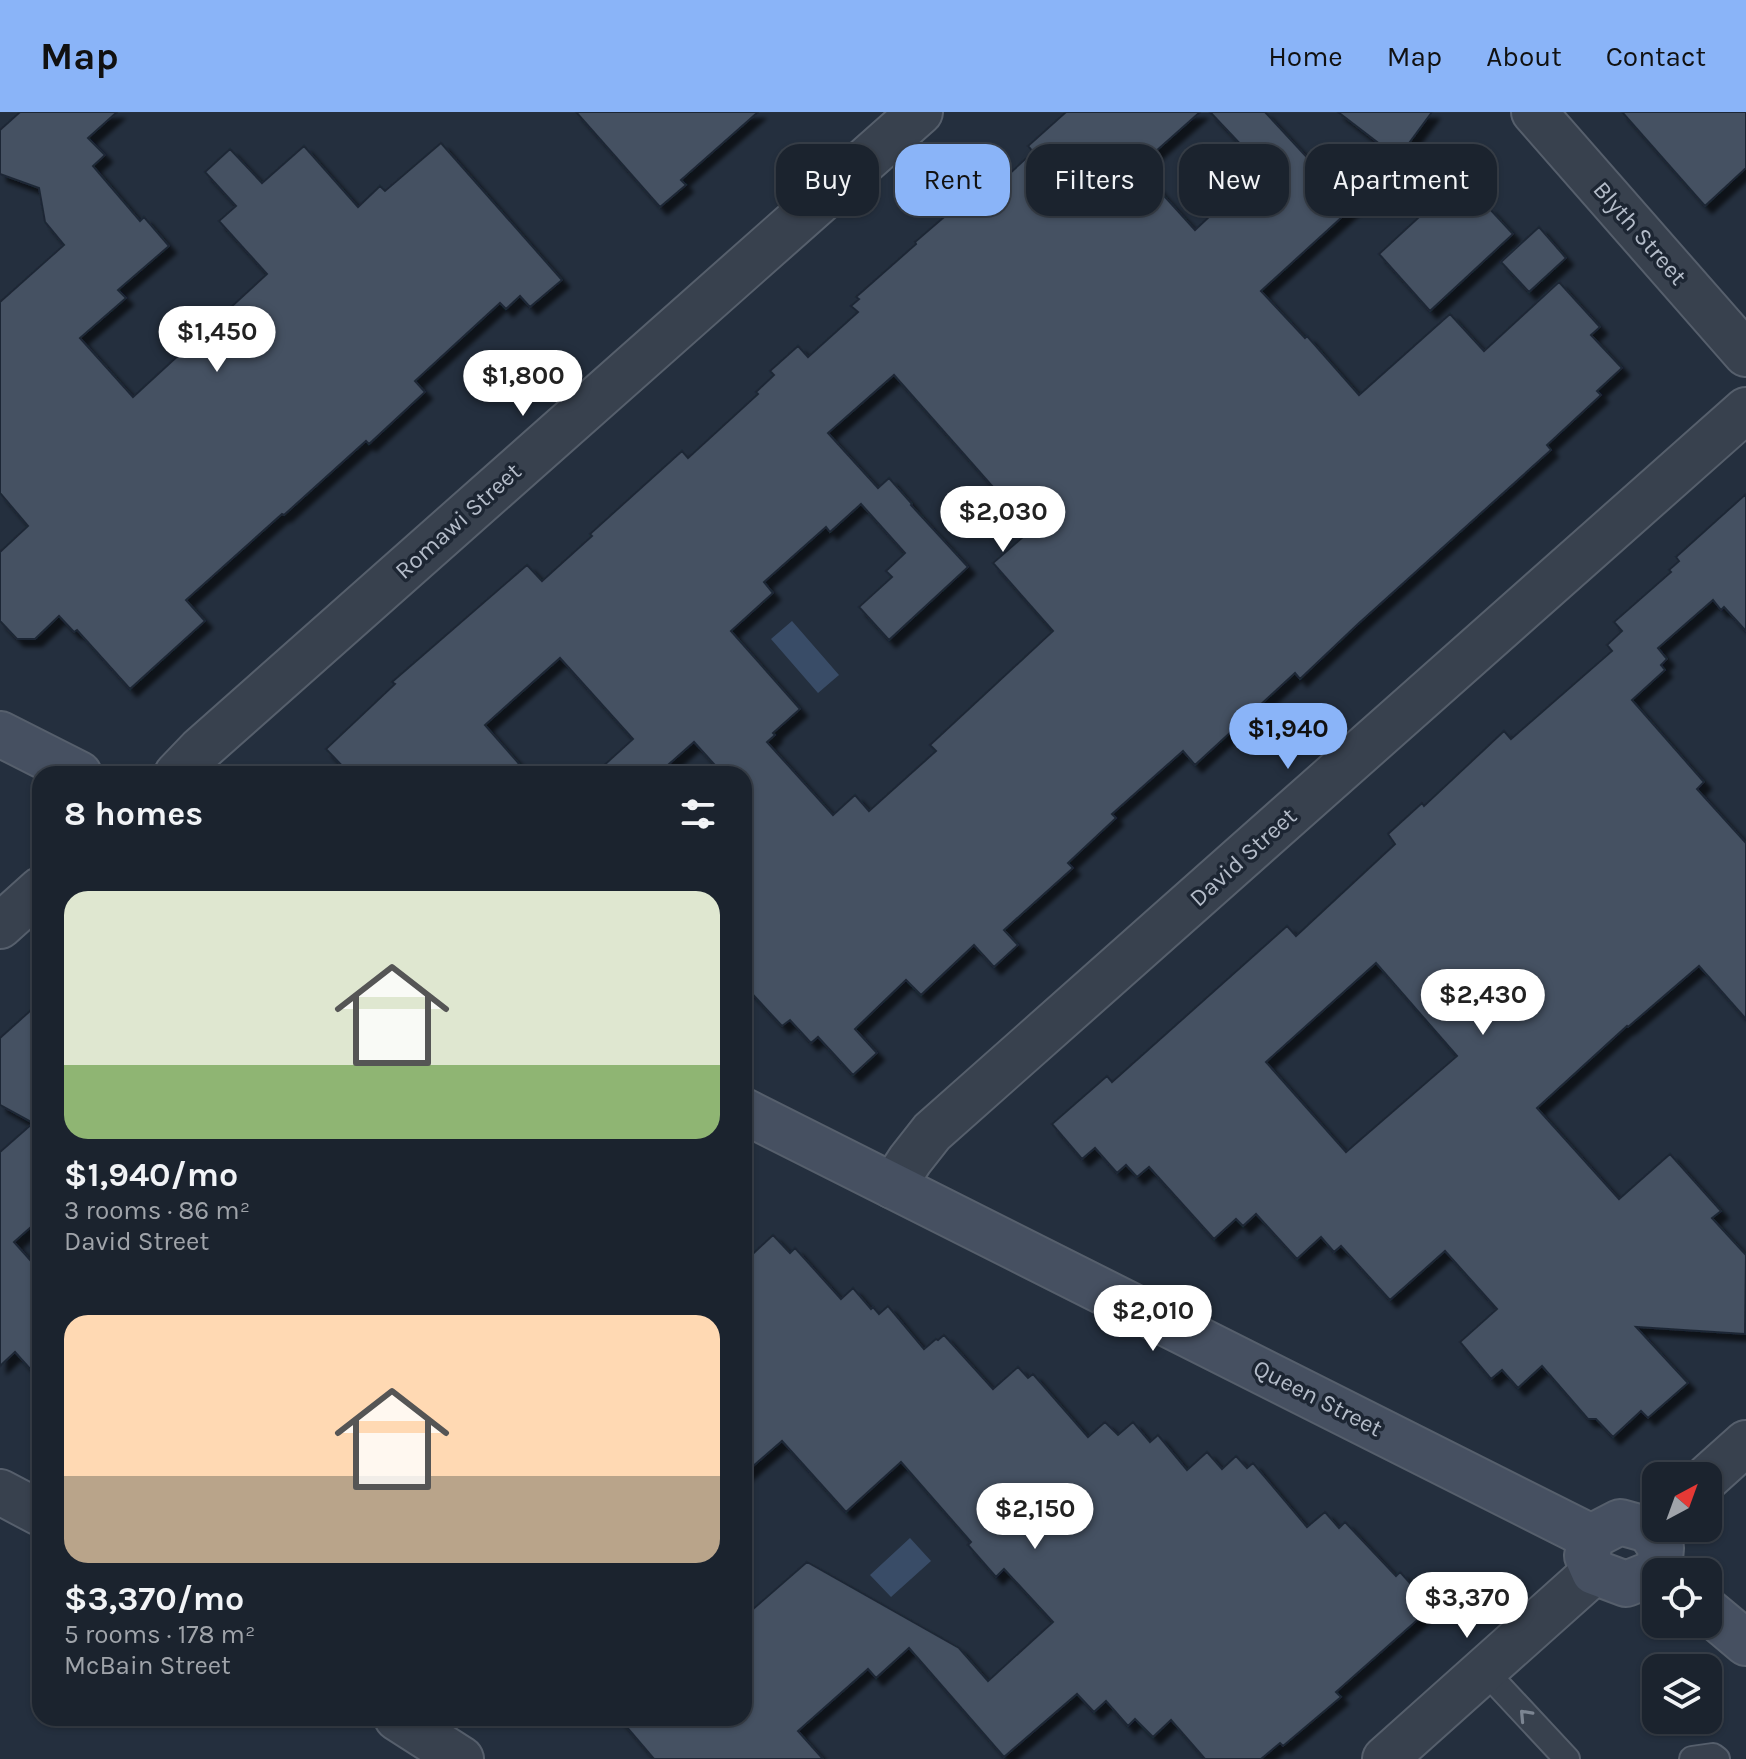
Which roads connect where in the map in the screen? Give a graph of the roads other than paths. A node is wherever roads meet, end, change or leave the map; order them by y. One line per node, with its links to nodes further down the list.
1 (920, 112): 7 (street, Romawi Street)
2 (1534, 112): 3 (street, Blyth Street)
3 (1746, 354)
4 (1746, 410): 11 (street, David Street)
5 (0, 734): 6 (main road)
6 (63, 766)
7 (185, 766)
8 (32, 897): 9 (street)
9 (0, 926)
10 (752, 1115): 11 (main road, Queen Street)
11 (893, 1186): 16 (main road, Queen Street)
12 (1746, 1443): 13 (street)
13 (1722, 1464)
14 (0, 1492): 15 (street)
15 (32, 1509)
16 (1593, 1554): 17 (main road, Queen Street); 17 (main road); 20 (street)
17 (1656, 1557)
18 (1722, 1623): 19 (main road)
19 (1746, 1643)
20 (1484, 1670): 23 (street); 24 (lane, one-way to 20)
21 (409, 1726): 22 (street)
22 (461, 1759)
23 (1385, 1759)
24 (1567, 1759)
25 (1692, 1759): 26 (lane)
26 (1717, 1759)

